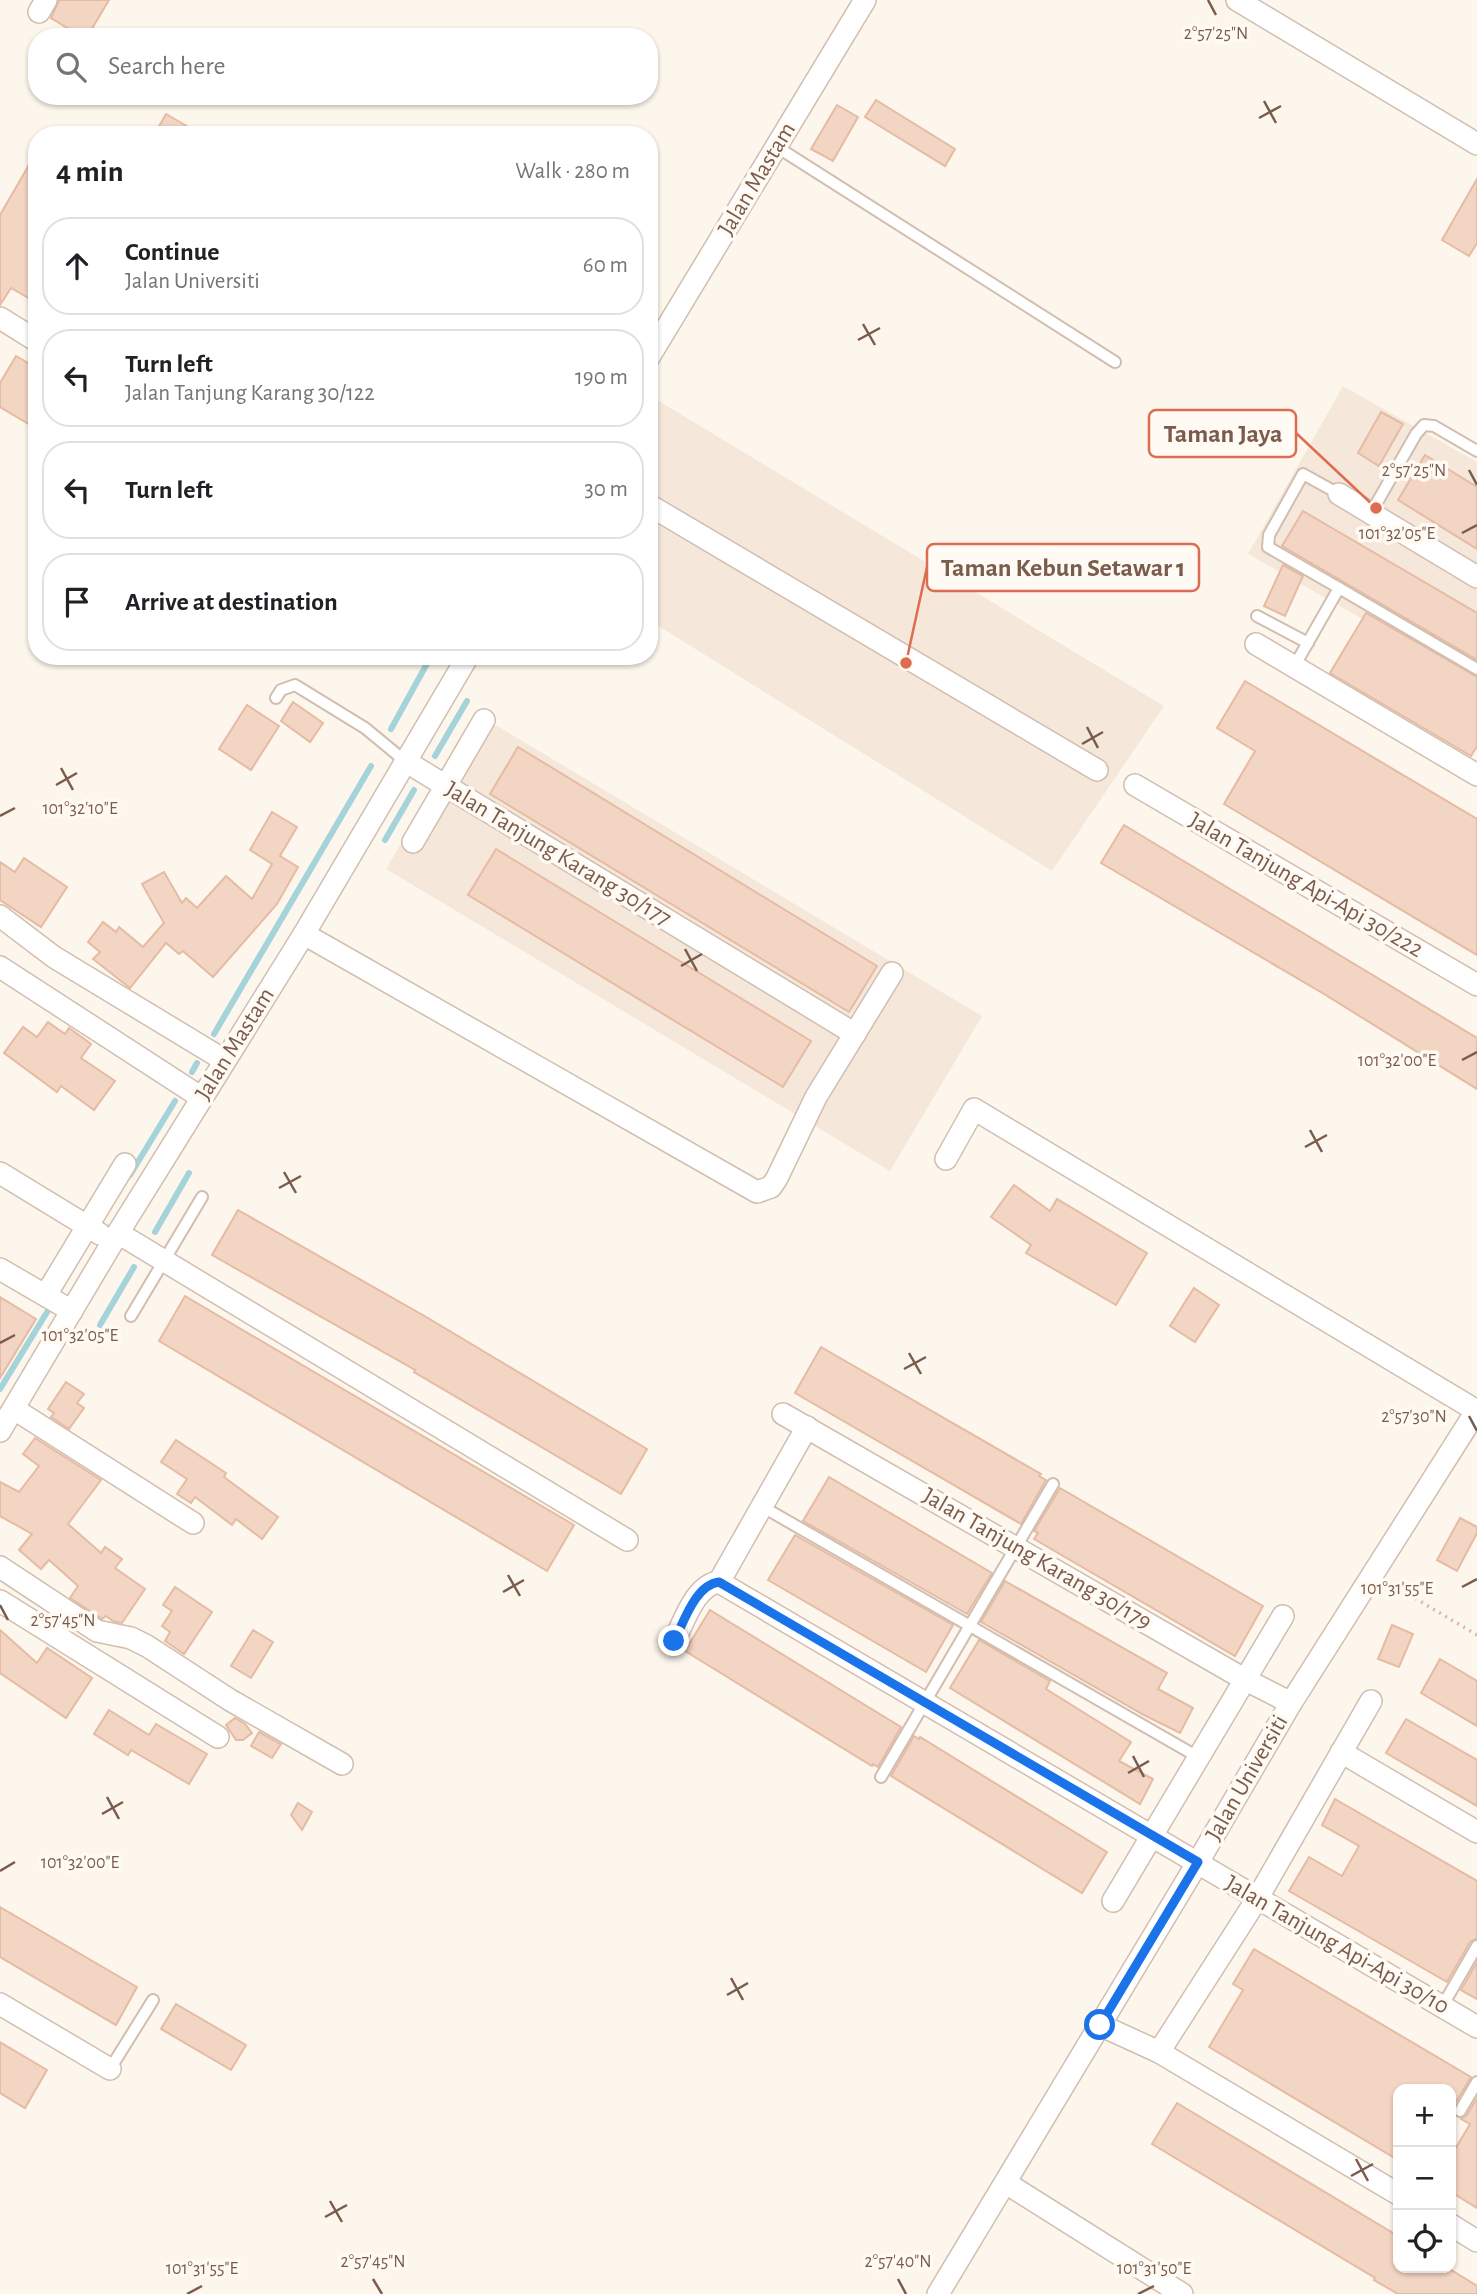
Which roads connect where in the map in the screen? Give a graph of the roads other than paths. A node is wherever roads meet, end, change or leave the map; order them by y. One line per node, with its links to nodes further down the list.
1 (865, 0): 4 (street, Jalan Mastam)
2 (1237, 0): 3 (street)
3 (1477, 144)
4 (777, 146): 7 (street, Jalan Mastam); 8 (lane)
5 (0, 318): 6 (street)
6 (28, 335)
7 (658, 343)
8 (1115, 362)
9 (1477, 451): 12 (lane)
10 (1339, 494): 12 (street); 14 (lane)
11 (658, 510): 25 (street)
12 (1371, 513): 13 (street)
13 (1477, 577)
14 (1339, 587): 16 (lane); 20 (lane)
15 (1257, 616): 16 (lane)
16 (1308, 643): 19 (lane)
17 (1256, 645): 19 (street)
18 (463, 665): 23 (street, Jalan Mastam)
19 (1295, 666): 24 (street)
20 (1477, 669)
21 (276, 698): 23 (lane)
22 (485, 720): 27 (street)
23 (405, 761): 27 (street, Jalan Tanjung Karang 30/177); 30 (street, Jalan Mastam)
24 (1475, 769)
25 (1097, 770)
26 (1135, 785): 33 (street, Jalan Tanjung Api-Api 30/222)
27 (446, 786): 28 (street); 34 (street, Jalan Tanjung Karang 30/177)
28 (413, 842)
29 (0, 916): 35 (street)
30 (304, 934): 34 (street); 35 (street, Jalan Mastam)
31 (0, 967): 36 (street)
32 (892, 973): 34 (street)
33 (1477, 985)
34 (855, 1034)
35 (224, 1060): 36 (street, Jalan Mastam)
36 (202, 1098): 42 (street, Jalan Mastam)
37 (946, 1159): 49 (street)
38 (125, 1164): 41 (street)
39 (0, 1173): 41 (street)
40 (202, 1197): 43 (lane)
41 (88, 1227): 42 (street); 45 (street)
42 (116, 1238): 43 (street); 46 (street, Jalan Mastam)
43 (164, 1261): 47 (lane); 56 (street)
44 (0, 1269): 45 (street)
45 (46, 1291): 46 (street)
46 (69, 1310): 48 (street, Jalan Mastam)
47 (131, 1316)
48 (14, 1409): 52 (street, Jalan Mastam); 55 (street)
49 (1477, 1410): 67 (street, Jalan Universiti)
50 (783, 1414): 51 (street, Jalan Tanjung Karang 30/179)
51 (807, 1427): 54 (street); 57 (street, Jalan Tanjung Karang 30/179)
52 (0, 1431)
53 (1054, 1485): 57 (lane)
54 (763, 1507): 59 (street); 62 (lane)
55 (193, 1523)
56 (627, 1540)
57 (1015, 1547): 62 (lane); 64 (street, Jalan Tanjung Karang 30/179)
58 (0, 1567): 71 (street)
59 (715, 1583): 63 (street); 66 (street, Jalan Tanjung Api-Api 30/10)
60 (0, 1601): 68 (street)
61 (1283, 1616): 64 (street)
62 (969, 1627): 66 (lane); 70 (lane)
63 (674, 1641)
64 (1244, 1679): 67 (street, Jalan Tanjung Karang 30/179); 70 (street)
65 (1371, 1701): 69 (street)
66 (925, 1703): 72 (lane); 74 (street, Jalan Tanjung Api-Api 30/10)
67 (1291, 1703): 75 (street, Jalan Universiti)
68 (218, 1737)
69 (1341, 1752): 73 (street); 76 (street)
70 (1198, 1757): 74 (street)
71 (342, 1764)
72 (881, 1777)
73 (1477, 1832)
74 (1153, 1836): 75 (street, Jalan Tanjung Api-Api 30/10); 77 (street)
75 (1198, 1862): 76 (street, Jalan Tanjung Api-Api 30/10); 82 (street, Jalan Universiti)
76 (1257, 1899): 81 (street, Jalan Tanjung Api-Api 30/10); 84 (street)
77 (1113, 1901)
78 (1477, 1946): 81 (lane)
79 (153, 2000): 85 (lane)
80 (0, 2004): 85 (street)
81 (1443, 2006): 83 (street, Jalan Tanjung Api-Api 30/10)
82 (1100, 2025): 84 (street); 88 (street, Jalan Universiti)
83 (1477, 2027)
84 (1160, 2052): 89 (street)
85 (110, 2069)
86 (1477, 2082): 87 (lane)
87 (1460, 2111)
88 (1006, 2183): 92 (street, Jalan Universiti); 93 (street)
89 (1393, 2191)
90 (1456, 2228): 91 (street)
91 (1477, 2241)
92 (938, 2294)
93 (1182, 2294)

